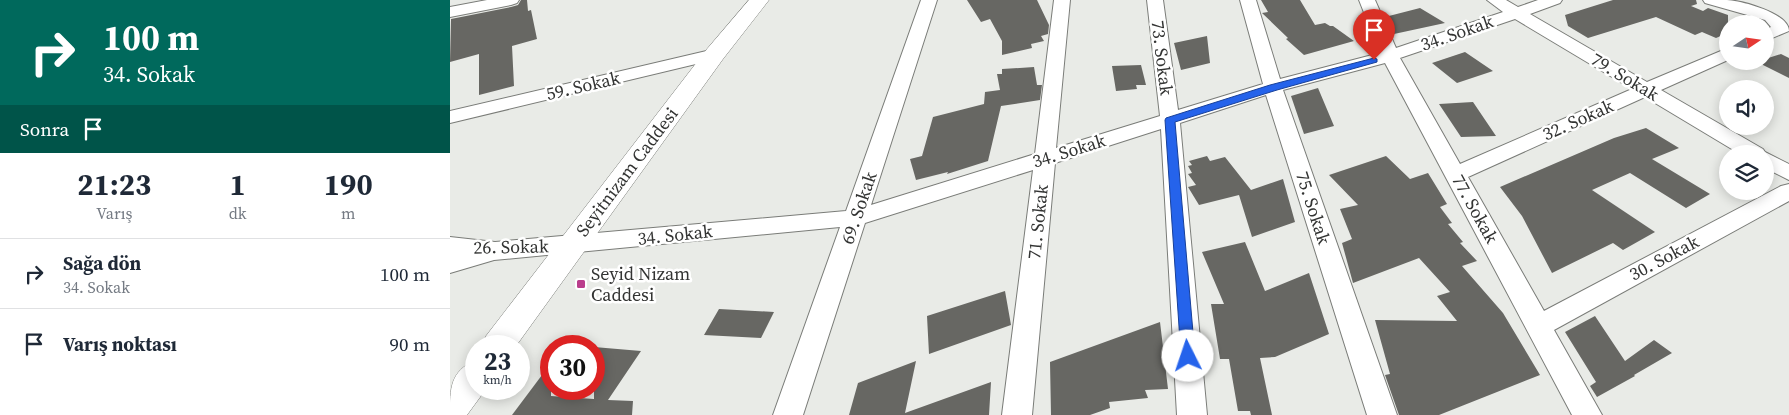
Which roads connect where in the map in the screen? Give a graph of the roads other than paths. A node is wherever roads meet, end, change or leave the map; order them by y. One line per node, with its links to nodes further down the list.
1 (511, 0): 11 (street)
2 (759, 0): 16 (street, Seyitnizam Caddesi)
3 (928, 0): 29 (street, 69. Sokak)
4 (1062, 0): 24 (street, 71. Sokak)
5 (1155, 0): 22 (street, 73. Sokak)
6 (1248, 0): 19 (street, 75. Sokak)
7 (1367, 0): 17 (street, 77. Sokak)
8 (1495, 0): 12 (street, 79. Sokak)
9 (1554, 0): 12 (street, 34. Sokak)
10 (1711, 0): 13 (street)
11 (450, 12)
12 (1515, 12): 17 (street, 34. Sokak); 20 (street, 79. Sokak)
13 (1761, 15)
14 (1774, 21): 15 (street)
15 (1774, 32)
16 (715, 54): 21 (street, 59. Sokak); 30 (street, Seyitnizam Caddesi)
17 (1390, 56): 19 (street, 34. Sokak); 27 (street, 77. Sokak)
18 (1719, 57): 20 (street, 32. Sokak)
19 (1274, 88): 22 (street, 34. Sokak); 41 (street, 75. Sokak)
20 (1646, 90): 23 (street, 79. Sokak); 27 (street, 32. Sokak)
21 (450, 117)
22 (1170, 120): 24 (street, 34. Sokak); 40 (street, 73. Sokak)
23 (1741, 145)
24 (1046, 158): 29 (street, 34. Sokak); 39 (street, 71. Sokak)
25 (1774, 164): 26 (street)
26 (1789, 173)
27 (1456, 174): 34 (street, 77. Sokak)
28 (1789, 191): 34 (street, 30. Sokak)
29 (856, 218): 30 (street, 34. Sokak); 38 (street, 69. Sokak)
30 (573, 245): 32 (street, 26. Sokak); 35 (street, Seyitnizam Caddesi)
31 (450, 246): 32 (street, 26. Sokak)
32 (495, 251): 33 (street)
33 (450, 264)
34 (1539, 326): 42 (street, 77. Sokak)
35 (506, 335)
36 (465, 390): 37 (street)
37 (450, 410)
38 (788, 415)
39 (1017, 415)
40 (1192, 415)
41 (1382, 415)
42 (1587, 415)

